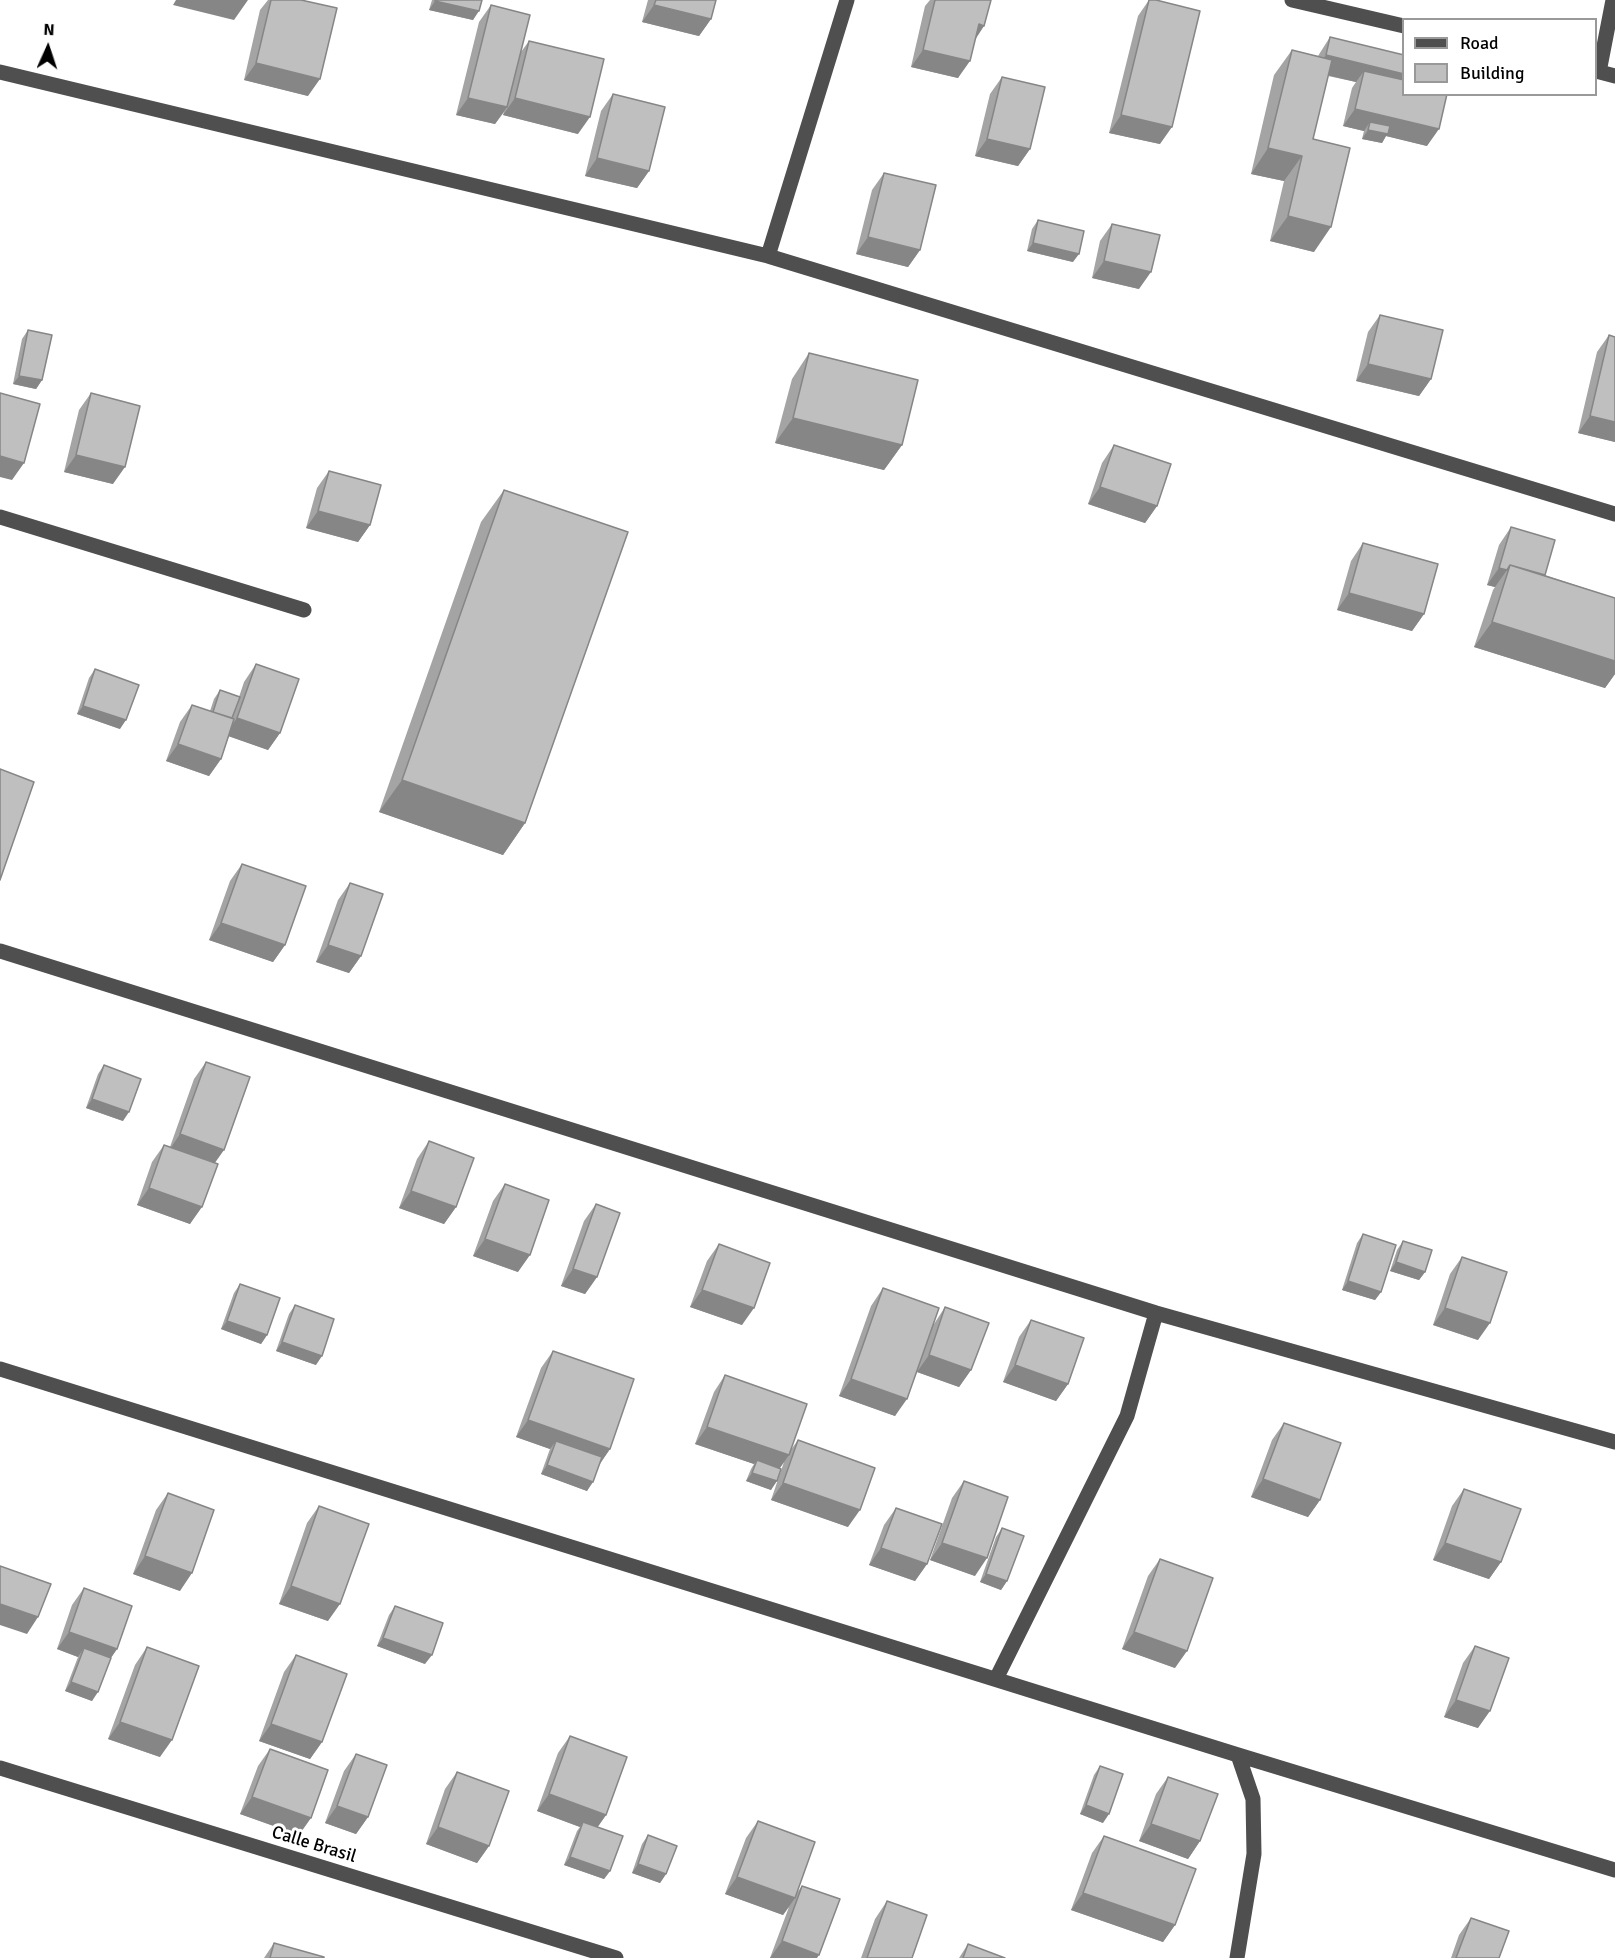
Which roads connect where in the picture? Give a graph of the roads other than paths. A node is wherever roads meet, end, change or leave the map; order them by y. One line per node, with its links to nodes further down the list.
1 (847, 0): 8 (street)
2 (1292, 0): 4 (street)
3 (1612, 0): 6 (street)
4 (1402, 26)
5 (0, 72): 8 (street)
6 (1597, 72): 7 (street)
7 (1615, 76)
8 (768, 256): 9 (street)
9 (1615, 514)
10 (0, 517): 11 (street)
11 (304, 610)
12 (0, 951): 13 (street)
13 (1156, 1313): 15 (street); 16 (street)
14 (0, 1369): 16 (street)
15 (1615, 1442)
16 (996, 1679): 17 (street)
17 (1239, 1755): 19 (street); 21 (street)
18 (0, 1768): 20 (street, Calle Brasil)
19 (1615, 1870)
20 (616, 1958)
21 (1237, 1958)

